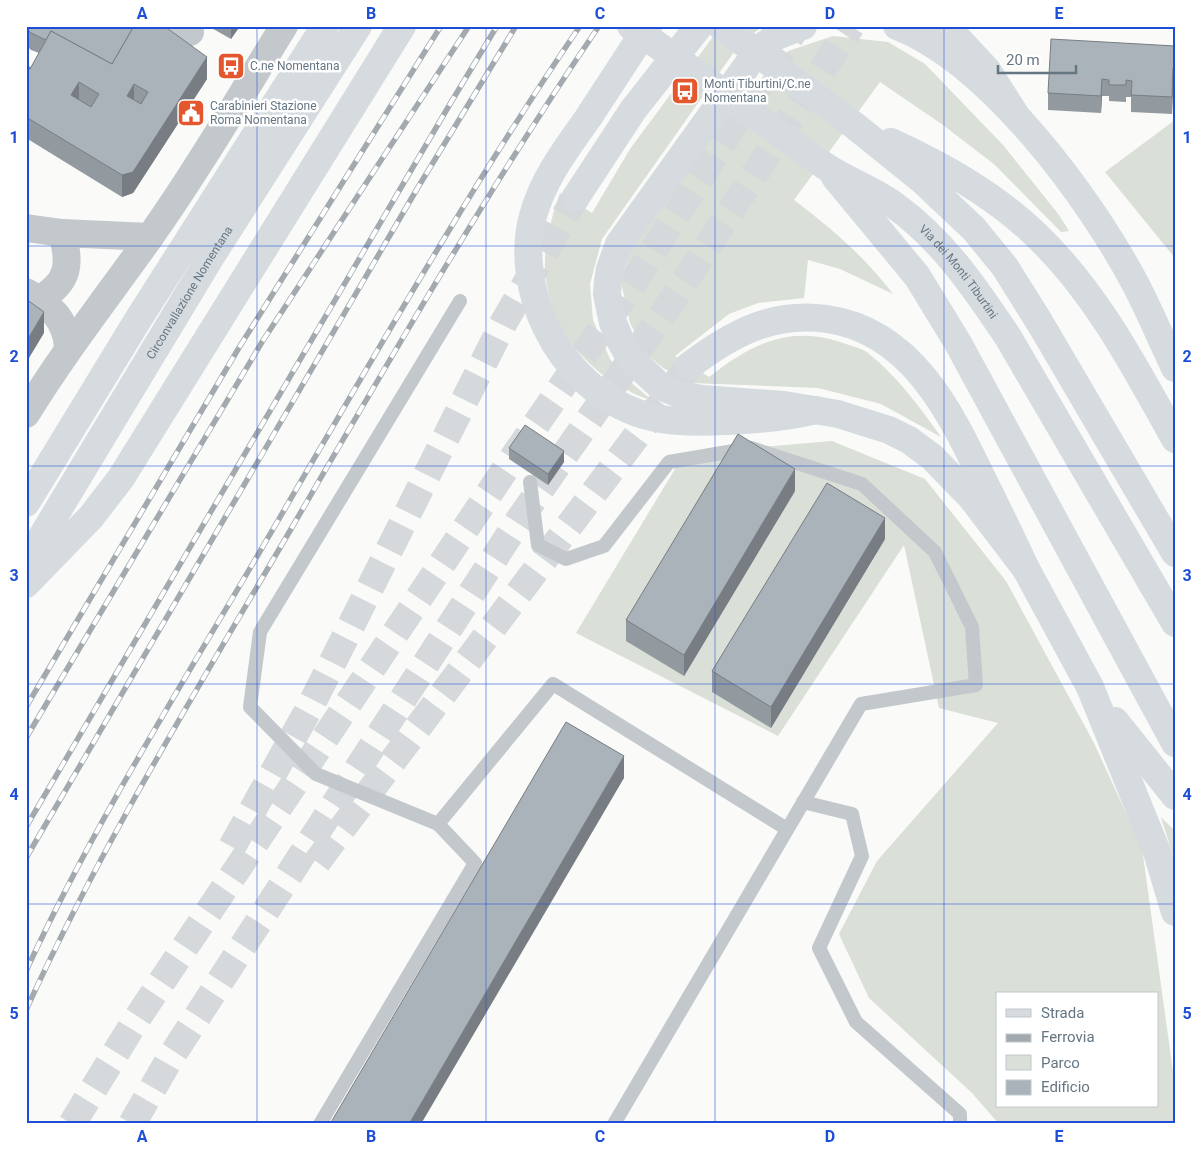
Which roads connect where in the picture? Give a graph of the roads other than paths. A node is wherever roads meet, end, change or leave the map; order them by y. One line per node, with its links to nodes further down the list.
1 (284, 26): 18 (street)
2 (325, 26): 26 (main road)
3 (358, 26): 34 (main road, Circonvallazione Nomentana)
4 (402, 26): 36 (main road)
5 (631, 26): 14 (main road, Via dei Monti Tiburtini)
6 (648, 26): 27 (main road)
7 (699, 26): 15 (main road)
8 (721, 26): 13 (main road)
9 (803, 26): 27 (main road)
10 (897, 26): 12 (main road)
11 (946, 26): 12 (main road)
12 (1016, 114): 19 (main road)
13 (855, 126): 29 (main road); 33 (main road)
14 (826, 166): 37 (main road, Via dei Monti Tiburtini); 39 (main road)
15 (576, 197)
16 (26, 228): 17 (street)
17 (62, 233): 18 (street); 20 (street)
18 (150, 237): 23 (street)
19 (1136, 285): 22 (main road); 25 (main road)
20 (33, 296): 23 (street)
21 (460, 301): 42 (lane)
22 (1175, 337)
23 (68, 347): 28 (street)
24 (689, 366): 35 (main road)
25 (1175, 368)
26 (108, 369): 30 (main road); 32 (main road)
27 (816, 410): 35 (main road)
28 (26, 414)
29 (1175, 440)
30 (26, 479)
31 (530, 482): 41 (lane)
32 (26, 503)
33 (1175, 554)
34 (26, 563)
35 (1026, 569): 38 (main road)
36 (26, 584)
37 (1175, 623)
38 (1090, 687): 40 (main road); 44 (main road)
39 (1175, 743)
40 (1175, 796)
41 (803, 802): 43 (lane); 47 (lane)
42 (438, 824): 43 (lane); 45 (lane)
43 (788, 829): 46 (lane)
44 (1175, 912)
45 (320, 1124)
46 (614, 1124)
47 (960, 1124)

